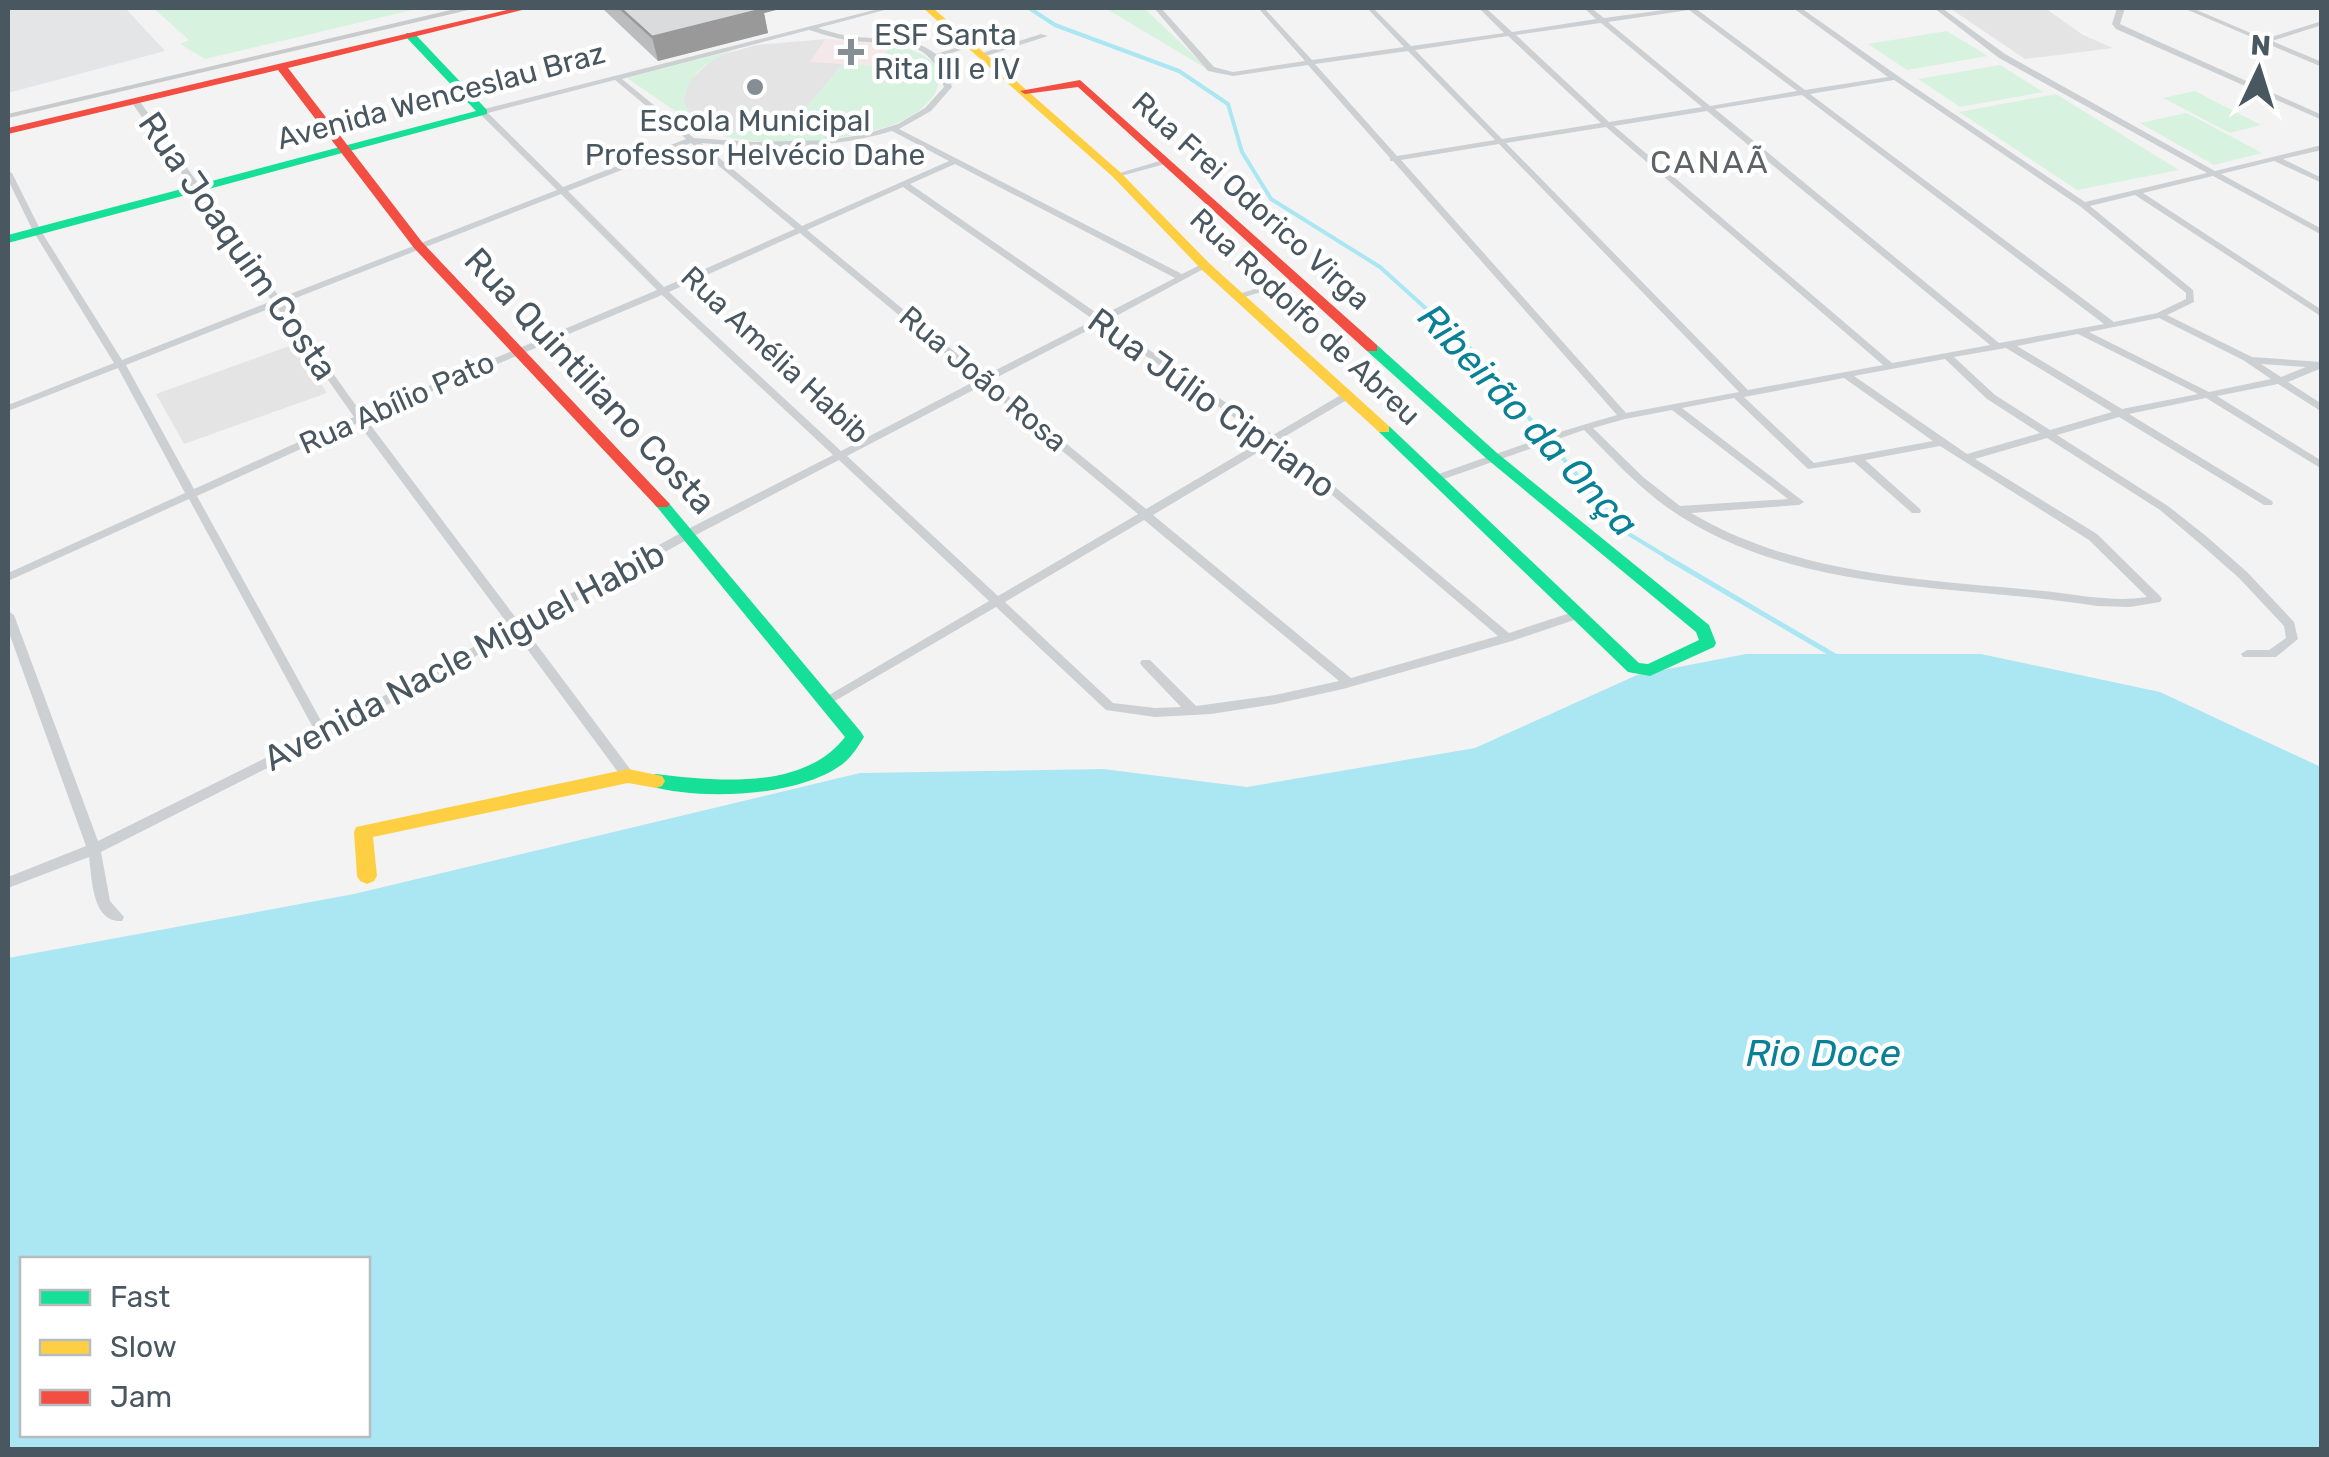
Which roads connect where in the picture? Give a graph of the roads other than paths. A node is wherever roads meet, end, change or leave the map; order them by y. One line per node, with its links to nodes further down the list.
1 (526, 8): 18 (street)
2 (888, 8): 16 (street, Avenida Wenceslau Braz)
3 (928, 8): 22 (street, Rua Rodolfo de Abreu)
4 (1158, 8): 24 (street)
5 (1261, 8): 24 (street)
6 (1370, 8): 21 (street)
7 (1482, 8): 17 (street)
8 (1588, 8): 14 (street)
9 (1691, 8): 14 (street); 30 (street)
10 (1797, 8): 28 (street)
11 (1938, 8): 47 (street)
12 (2121, 8): 34 (street)
13 (2187, 8): 20 (street)
14 (1603, 20): 17 (street); 32 (street)
15 (2322, 22): 20 (street)
16 (809, 28): 23 (street); 27 (street, Avenida Wenceslau Braz)
17 (1512, 34): 21 (street); 35 (street)
18 (410, 35): 26 (street); 33 (street, Rua Amélia Habib)
19 (1044, 36): 22 (street)
20 (2264, 41): 25 (street)
21 (1413, 47): 24 (street); 39 (street)
22 (977, 50): 23 (street); 29 (street, Rua Rodolfo de Abreu)
23 (933, 57): 36 (street)
24 (1311, 62): 44 (street)
25 (2322, 65)
26 (281, 66): 31 (street); 41 (street, Rua Quintiliano Costa)
27 (617, 78): 33 (street, Avenida Wenceslau Braz); 38 (street, Rua João Rosa)
28 (1895, 78): 30 (street); 54 (street)
29 (1025, 90): 43 (street, Rua Frei Odorico Virga); 48 (street, Rua Rodolfo de Abreu)
30 (1804, 94): 32 (street); 69 (street)
31 (135, 100): 37 (street); 52 (street, Rua Joaquim Costa)
32 (1706, 108): 35 (street); 71 (street)
33 (483, 112): 41 (street, Avenida Wenceslau Braz); 51 (street, Rua Amélia Habib)
34 (2322, 118)
35 (1608, 124): 39 (street); 76 (street)
36 (895, 130): 38 (street); 45 (street)
37 (8, 131)
38 (690, 140): 51 (street); 55 (street, Rua João Rosa)
39 (1502, 142): 44 (street); 81 (street)
40 (2322, 147): 42 (street)
41 (343, 150): 52 (street, Avenida Wenceslau Braz); 59 (street, Rua Quintiliano Costa)
42 (2274, 158): 47 (street); 49 (street)
43 (1166, 160): 48 (street); 62 (street, Rua Frei Odorico Virga)
44 (1393, 160): 88 (street)
45 (953, 162): 50 (street, Rua Abílio Pato); 61 (street)
46 (8, 173): 56 (street)
47 (2214, 174): 53 (street); 57 (street)
48 (1117, 175): 60 (street, Rua Rodolfo de Abreu)
49 (2322, 181)
50 (904, 184): 55 (street, Rua Abílio Pato); 68 (street, Rua Júlio Cipriano)
51 (563, 189): 59 (street); 63 (street, Rua Amélia Habib)
52 (195, 190): 56 (street, Avenida Wenceslau Braz); 65 (street, Rua Joaquim Costa)
53 (2139, 194): 54 (street); 66 (street)
54 (2084, 205): 67 (street)
55 (802, 230): 63 (street, Rua Abílio Pato); 79 (street, Rua João Rosa)
56 (37, 231): 58 (street, Avenida Wenceslau Braz); 75 (street)
57 (2322, 234)
58 (8, 239)
59 (418, 245): 65 (street); 72 (street, Rua Quintiliano Costa)
60 (1205, 266): 61 (street, Avenida Nacle Miguel Habib); 64 (street, Rua Rodolfo de Abreu)
61 (1181, 277): 68 (street, Avenida Nacle Miguel Habib)
62 (1294, 279): 64 (street); 95 (street, Rua Frei Odorico Virga)
63 (663, 291): 72 (street, Rua Abílio Pato); 94 (street, Rua Amélia Habib)
64 (1240, 295): 82 (street, Rua Rodolfo de Abreu)
65 (280, 302): 75 (street); 89 (street, Rua Joaquim Costa)
66 (2322, 314)
67 (2160, 315): 69 (street); 74 (street)
68 (1101, 320): 79 (street, Avenida Nacle Miguel Habib); 92 (street, Rua Júlio Cipriano)
69 (2111, 324): 70 (street)
70 (2079, 331): 71 (street); 83 (street)
71 (2003, 345): 73 (street); 87 (street)
72 (516, 351): 89 (street, Rua Abílio Pato); 105 (street, Rua Quintiliano Costa)
73 (1947, 356): 76 (street); 91 (street)
74 (2246, 358): 77 (street); 80 (street)
75 (120, 364): 85 (street); 100 (street)
76 (1889, 365): 78 (street)
77 (2322, 365): 80 (street)
78 (1845, 374): 81 (street); 93 (street)
79 (984, 380): 94 (street, Avenida Nacle Miguel Habib); 104 (street, Rua João Rosa)
80 (2283, 380): 83 (street); 86 (street)
81 (1741, 394): 84 (street); 97 (street)
82 (1348, 395): 92 (street); 99 (street, Rua Rodolfo de Abreu)
83 (2211, 397): 87 (street); 98 (street)
84 (1674, 407): 88 (street); 102 (street)
85 (8, 408)
86 (2322, 409)
87 (2124, 412): 91 (street); 101 (street)
88 (1624, 416): 90 (street)
89 (360, 418): 100 (street, Rua Abílio Pato); 110 (street, Rua Joaquim Costa)
90 (1585, 425): 95 (street); 102 (street)
91 (2046, 435): 96 (street); 112 (street)
92 (1273, 440): 104 (street); 111 (street, Rua Júlio Cipriano)
93 (1942, 443): 96 (street); 97 (street)
94 (842, 454): 105 (street, Avenida Nacle Miguel Habib); 107 (street, Rua Amélia Habib)
95 (1492, 456): 99 (street); 114 (street, Rua Frei Odorico Virga)
96 (1969, 457): 102 (street)
97 (1858, 460): 103 (street)
98 (2322, 466)
99 (1437, 478): 108 (street, Rua Rodolfo de Abreu)
100 (189, 496): 106 (street, Rua Abílio Pato); 118 (street)
101 (2268, 503)
102 (1678, 510)
103 (1916, 510)
104 (1144, 513): 107 (street); 115 (street, Rua João Rosa)
105 (690, 533): 110 (street, Avenida Nacle Miguel Habib); 116 (street, Rua Quintiliano Costa)
106 (8, 576)
107 (1001, 602): 116 (street); 117 (street, Rua Amélia Habib)
108 (1578, 614): 111 (street); 114 (street, Rua Rodolfo de Abreu)
109 (8, 615): 120 (street)
110 (517, 628): 118 (street, Avenida Nacle Miguel Habib); 119 (street, Rua Joaquim Costa)
111 (1508, 638): 115 (street)
112 (2247, 654)
113 (1146, 663): 117 (street)
114 (1641, 670)
115 (1347, 681): 117 (street)
116 (828, 701): 119 (street, Rua Quintiliano Costa)
117 (1193, 711)
118 (323, 734): 120 (street, Avenida Nacle Miguel Habib)
119 (628, 776): 121 (street)
120 (94, 849): 122 (street, Avenida Nacle Miguel Habib); 123 (street)
121 (367, 876)
122 (8, 883)
123 (117, 917)

